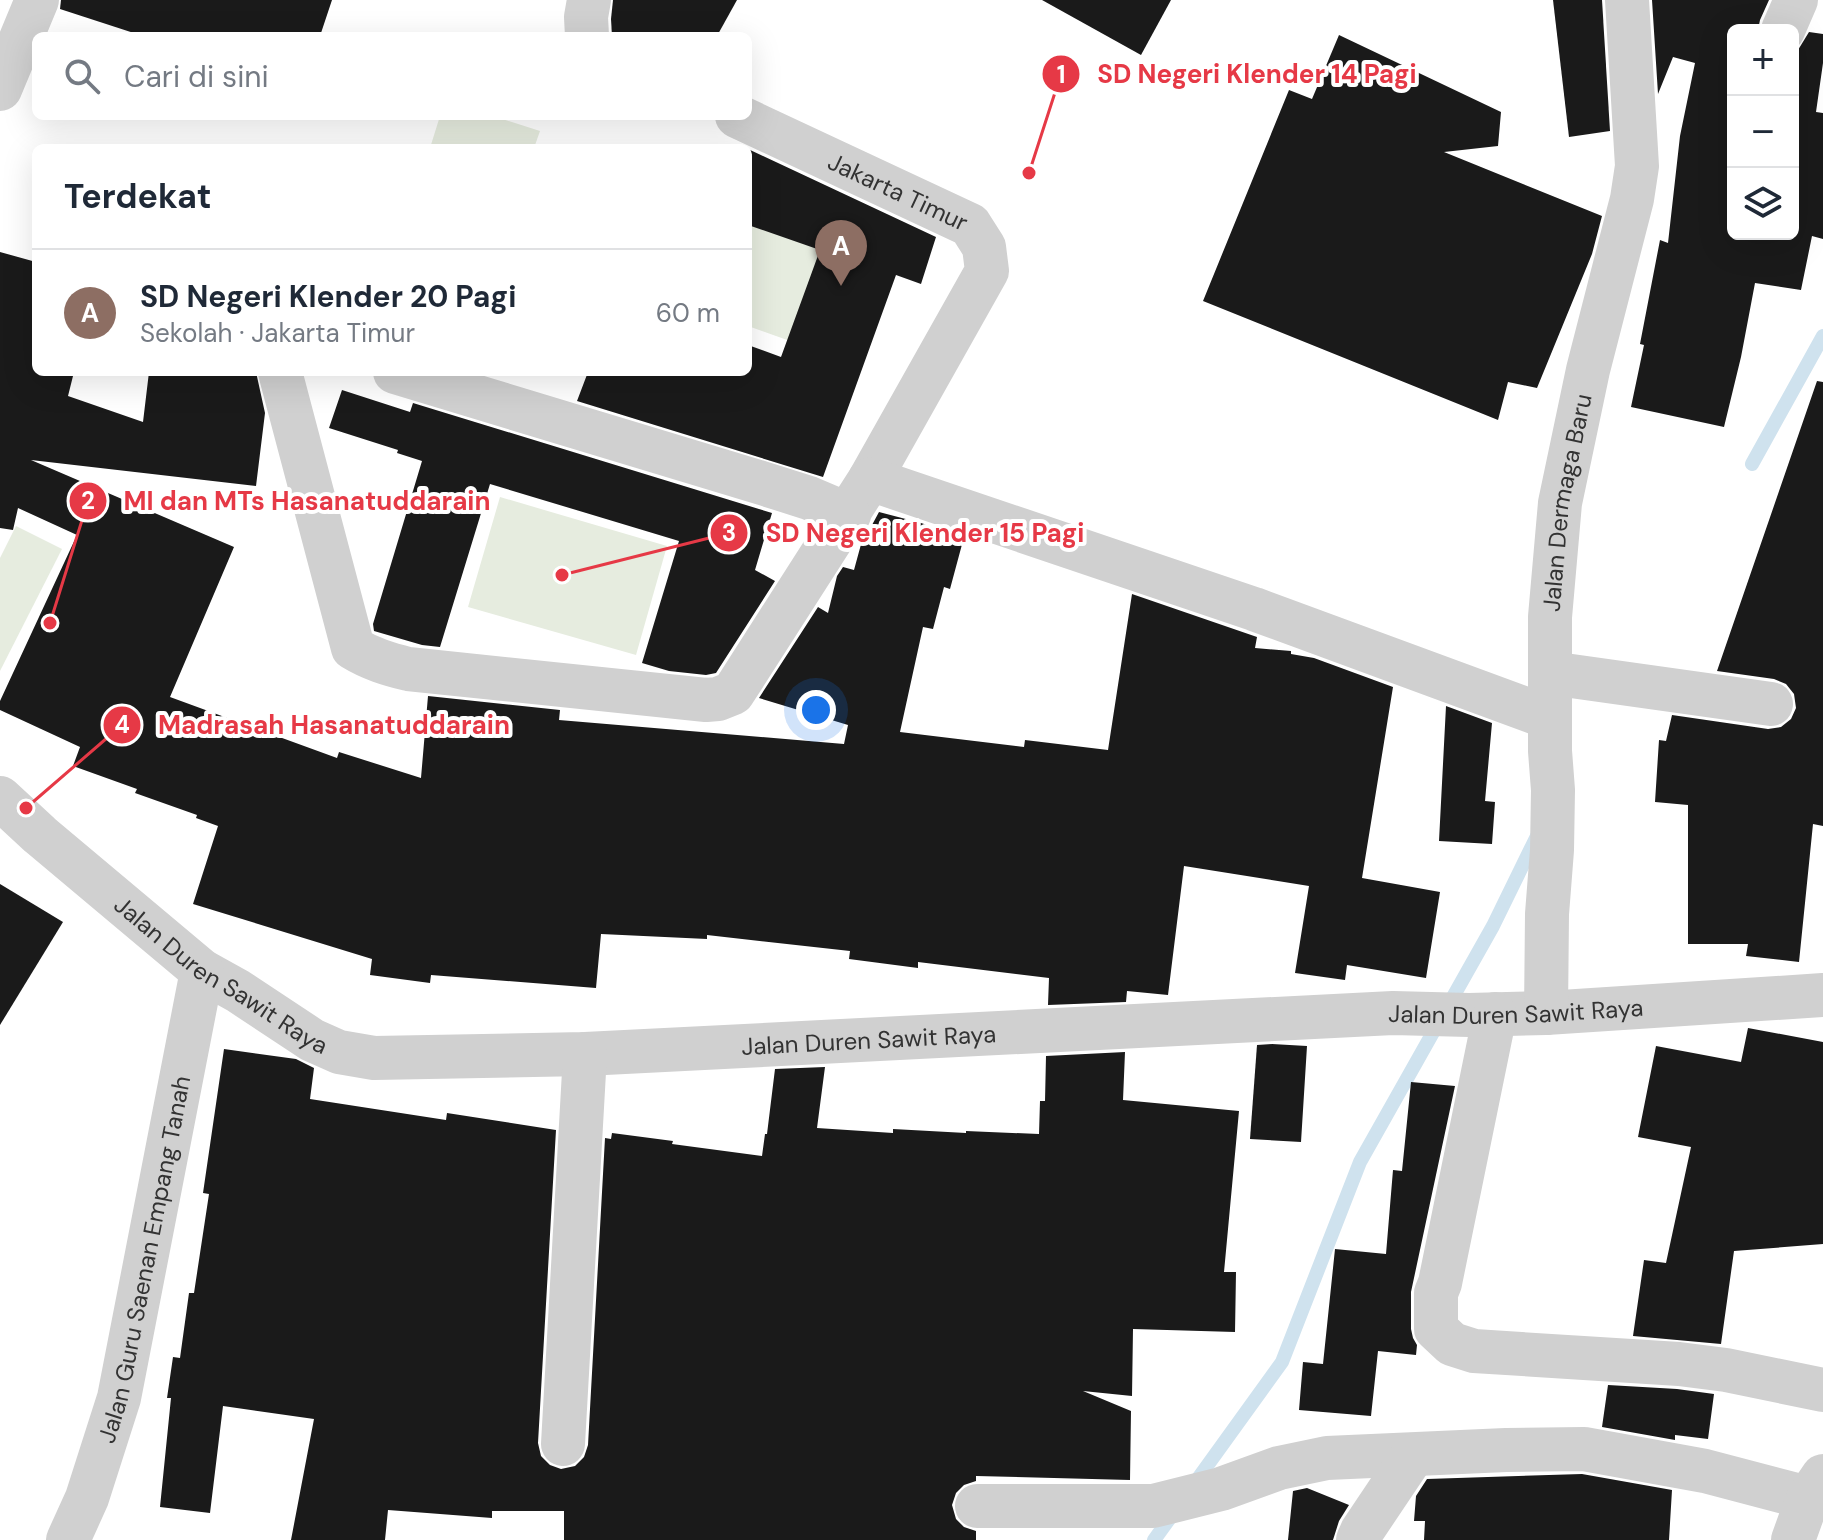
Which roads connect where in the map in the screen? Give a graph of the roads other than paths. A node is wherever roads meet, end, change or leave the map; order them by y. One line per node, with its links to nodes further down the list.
1 (37, 0): 7 (street)
2 (589, 0): 6 (street)
3 (1627, 0): 12 (street, Jalan Dermaga Baru)
4 (1796, 0): 5 (street)
5 (1786, 24)
6 (587, 32)
7 (0, 89)
8 (746, 120): 11 (street, Jakarta Timur)
9 (281, 376): 11 (street, Jakarta Timur)
10 (408, 376): 11 (street)
11 (859, 497): 14 (street)
12 (1550, 673): 13 (street); 14 (street, Jalan Dermaga Baru)
13 (1771, 704)
14 (1551, 753): 18 (street, Jalan Dermaga Baru)
15 (0, 798): 16 (street, Jalan Duren Sawit Raya)
16 (202, 971): 20 (street, Jalan Duren Sawit Raya); 26 (street, Jalan Guru Saenan Empang Tanah)
17 (1823, 995): 18 (street, Jalan Duren Sawit Raya)
18 (1546, 1013): 19 (street, Jalan Duren Sawit Raya)
19 (1482, 1015): 20 (street, Jalan Duren Sawit Raya); 21 (street)
20 (585, 1054): 22 (street)
21 (1823, 1390)
22 (563, 1444)
23 (1413, 1455): 24 (street); 25 (street); 27 (street)
24 (1815, 1487): 28 (street)
25 (977, 1506)
26 (68, 1540)
27 (1358, 1540)
28 (1793, 1540)

